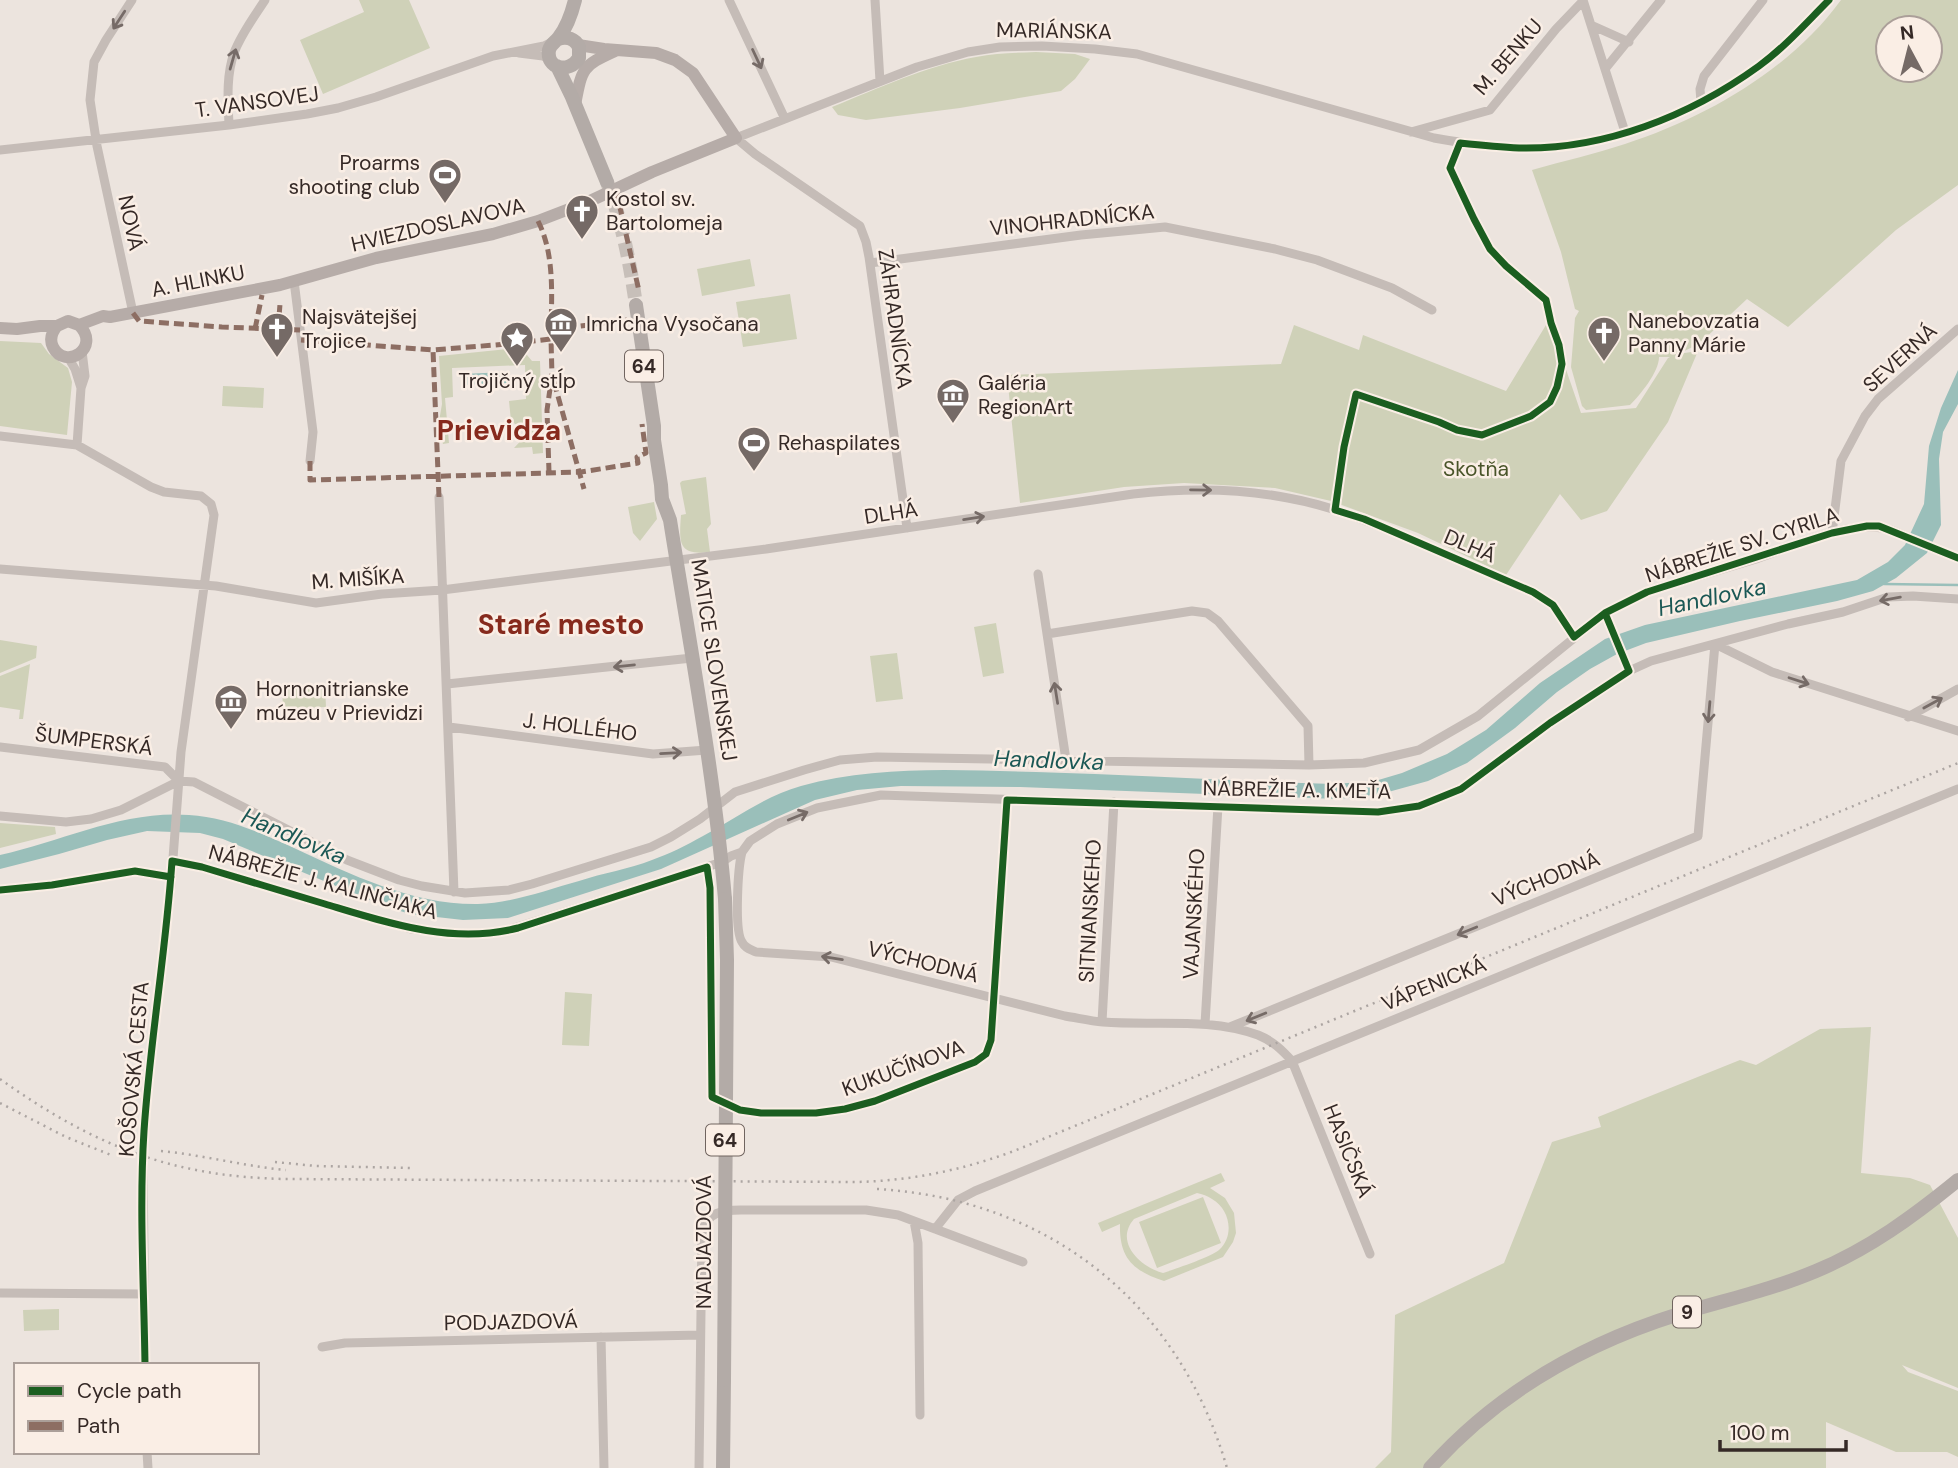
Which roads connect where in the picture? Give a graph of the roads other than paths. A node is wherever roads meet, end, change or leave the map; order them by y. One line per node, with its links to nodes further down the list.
1 (132, 0): 25 (street, NOVÁ, one-way to 25)
2 (265, 0): 21 (street, one-way to 2)
3 (729, 0): 20 (street, one-way to 20)
4 (875, 0): 17 (street)
5 (1661, 0): 12 (street)
6 (1763, 0): 19 (street)
7 (1829, 0): 19 (street, MARIÁNSKA)
8 (1583, 1): 10 (street); 22 (street, M. BENKU)
9 (574, 4): 11 (main road); 15 (main road)
10 (1591, 25): 12 (street); 16 (street)
11 (556, 40): 14 (street, T. VANSOVEJ); 15 (main road); 15 (main road)
12 (1629, 42): 16 (street)
13 (611, 50): 15 (street); 18 (street); 24 (street)
14 (510, 52): 15 (street, T. VANSOVEJ); 21 (street, T. VANSOVEJ)
15 (568, 56): 18 (main road)
16 (1605, 69): 23 (street)
17 (880, 82): 20 (street, MARIÁNSKA); 22 (street, MARIÁNSKA)
18 (574, 101): 27 (main road)
19 (1702, 102): 23 (street, MARIÁNSKA)
20 (785, 119): 24 (street, MARIÁNSKA)
21 (229, 125): 25 (street, T. VANSOVEJ)
22 (1409, 132): 23 (street, MARIÁNSKA)
23 (1625, 132)
24 (736, 138): 28 (street, MARIÁNSKA); 29 (street, ZÁHRADNÍCKA)
25 (96, 140): 26 (street, T. VANSOVEJ); 33 (street, NOVÁ)
26 (0, 150)
27 (607, 182)
28 (590, 201): 30 (street, HVIEZDOSLAVOVA)
29 (870, 263): 32 (street, VINOHRADNÍCKA); 47 (street, ZÁHRADNÍCKA)
30 (294, 281): 33 (street, A. HLINKU); 45 (street)
31 (636, 305): 50 (main road, MATICE SLOVENSKEJ / 64)
32 (1432, 310)
33 (133, 313): 37 (street, A. HLINKU)
34 (57, 326): 36 (street, A. HLINKU); 37 (street, A. HLINKU); 39 (street)
35 (0, 328): 36 (street, A. HLINKU)
36 (17, 329): 39 (street, A. HLINKU)
37 (83, 330): 40 (street)
38 (1958, 330): 48 (street, SEVERNÁ)
39 (51, 339): 41 (street)
40 (82, 351): 41 (street); 42 (street)
41 (68, 357): 42 (street)
42 (81, 388): 44 (street)
43 (0, 436): 44 (street)
44 (77, 445): 53 (street, KOŠOVSKÁ CESTA)
45 (310, 461)
46 (439, 497): 54 (street)
47 (907, 528): 50 (street, DLHÁ); 58 (street, DLHÁ, one-way to 58)
48 (1832, 533): 49 (street, NÁBREŽIE SV. CYRILA); 56 (street, NÁBREŽIE SV. CYRILA)
49 (1958, 558)
50 (676, 560): 54 (street, M. MIŠÍKA); 60 (main road, MATICE SLOVENSKEJ / 64)
51 (0, 569): 53 (street, M. MIŠÍKA)
52 (1038, 574): 57 (street)
53 (204, 586): 54 (street, M. MIŠÍKA); 71 (street, KOŠOVSKÁ CESTA)
54 (442, 590): 62 (street)
55 (1958, 599): 59 (street, NÁBREŽIE A. KMEŤA, one-way to 59)
56 (1605, 613): 58 (street, NÁBREŽIE SV. CYRILA); 61 (street)
57 (1047, 634): 69 (street, one-way to 57); 70 (street)
58 (1574, 637): 70 (street, NÁBREŽIE SV. CYRILA)
59 (1715, 644): 61 (street, NÁBREŽIE A. KMEŤA); 64 (street, one-way to 64); 89 (street, VÝCHODNÁ, one-way to 89)
60 (692, 658): 62 (street, one-way to 62); 68 (main road, MATICE SLOVENSKEJ / 64)
61 (1629, 671): 75 (street, NÁBREŽIE A. KMEŤA)
62 (447, 684): 65 (street)
63 (1958, 689): 64 (street, one-way to 63)
64 (1908, 717): 66 (street)
65 (449, 727): 68 (street, J. HOLLÉHO, one-way to 68); 84 (street)
66 (1958, 731)
67 (0, 747): 71 (street, ŠUMPERSKÁ)
68 (707, 750): 76 (main road, MATICE SLOVENSKEJ / 64)
69 (1066, 760): 70 (street, NÁBREŽIE SV. CYRILA); 76 (street, NÁBREŽIE SV. CYRILA)
70 (1309, 765)
71 (179, 781): 77 (street); 80 (street, KOŠOVSKÁ CESTA); 84 (street, ŠUMPERSKÁ)
72 (1958, 789): 90 (street, VÁPENICKÁ)
73 (1007, 800): 74 (street, NÁBREŽIE A. KMEŤA); 78 (street, NÁBREŽIE A. KMEŤA, one-way to 73); 86 (street)
74 (1114, 803): 75 (street, NÁBREŽIE A. KMEŤA); 87 (street, SITNIANSKEHO)
75 (1218, 806): 88 (street, VAJANSKÉHO)
76 (715, 807): 79 (main road, NADJAZDOVÁ / 64); 84 (street, NÁBREŽIE SV. CYRILA)
77 (0, 817)
78 (742, 852): 79 (street, NÁBREŽIE A. KMEŤA); 85 (street, VÝCHODNÁ)
79 (721, 856): 81 (street, NÁBREŽIE J. KALINČIAKA); 85 (main road, NADJAZDOVÁ / 64)
80 (172, 861): 81 (street, NÁBREŽIE J. KALINČIAKA); 82 (street, KOŠOVSKÁ CESTA)
81 (707, 867): 86 (street, KUKUČÍNOVA)
82 (171, 877): 83 (street); 97 (street, KOŠOVSKÁ CESTA)
83 (0, 890)
84 (454, 892)
85 (729, 892): 86 (street, VÝCHODNÁ, one-way to 85); 103 (main road, NADJAZDOVÁ / 64, bridge)
86 (993, 997): 87 (street, VÝCHODNÁ)
87 (1102, 1022): 88 (street, VÝCHODNÁ)
88 (1205, 1024): 89 (street, VÝCHODNÁ)
89 (1230, 1028): 90 (street, VÝCHODNÁ)
90 (1292, 1061): 93 (street, VÁPENICKÁ); 94 (street, HASIČSKÁ)
91 (1958, 1180): 106 (main road, 9)
92 (914, 1221): 93 (street); 98 (street); 102 (street)
93 (935, 1229): 95 (street)
94 (1370, 1254)
95 (1023, 1262)
96 (0, 1293): 97 (street)
97 (144, 1294): 101 (street, KOŠOVSKÁ CESTA)
98 (700, 1335): 99 (street, PODJAZDOVÁ); 105 (street)
99 (601, 1337): 100 (street, PODJAZDOVÁ); 104 (street)
100 (322, 1347)
101 (145, 1363)
102 (920, 1415)
103 (723, 1463)
104 (604, 1468)
105 (699, 1468)
106 (1430, 1468)

